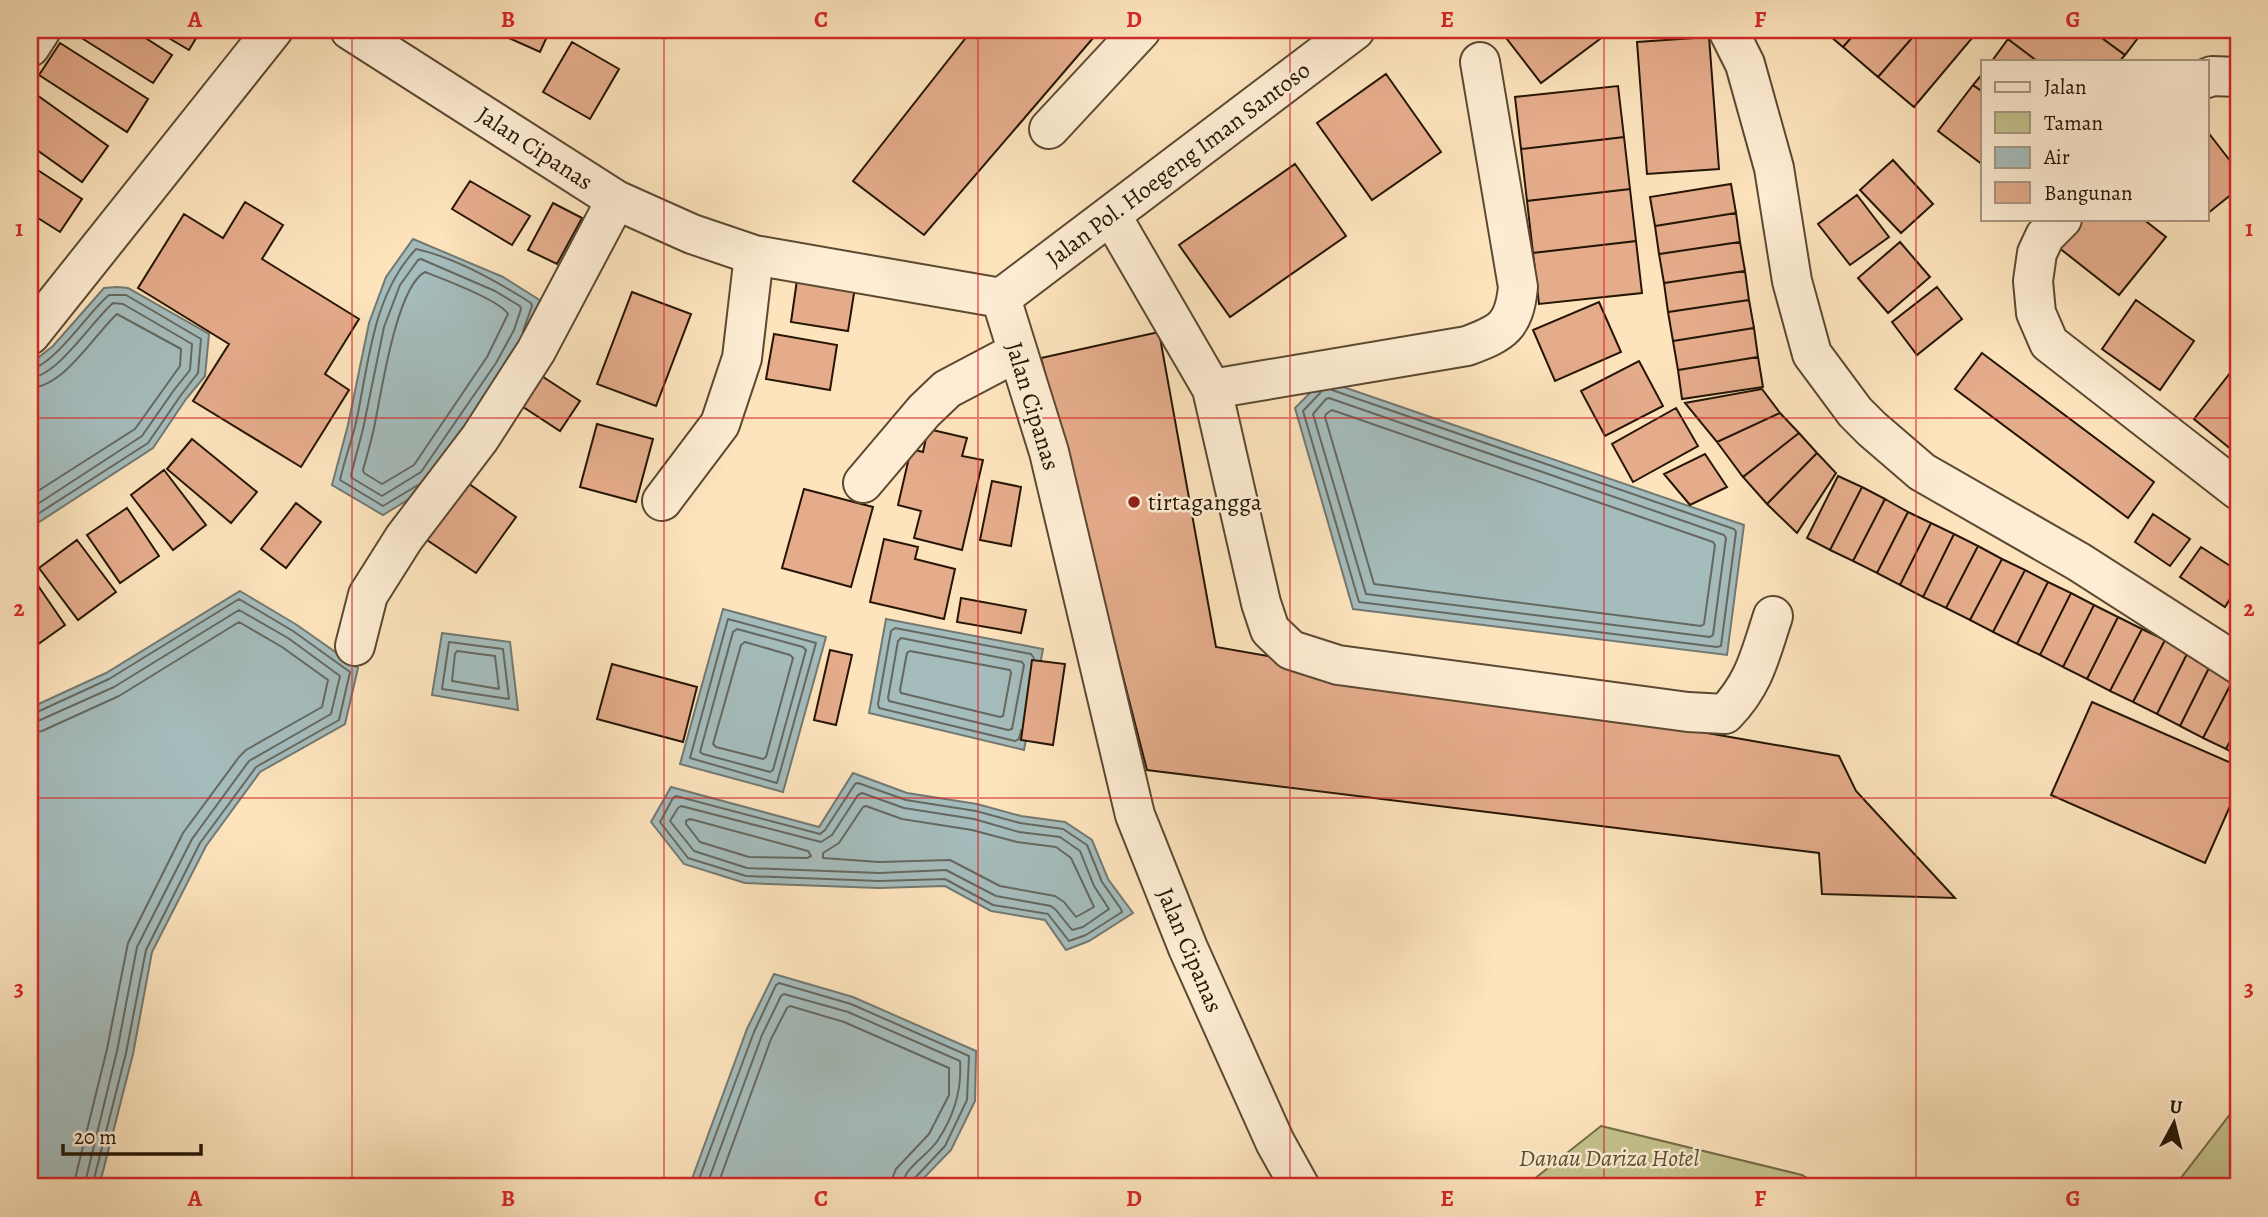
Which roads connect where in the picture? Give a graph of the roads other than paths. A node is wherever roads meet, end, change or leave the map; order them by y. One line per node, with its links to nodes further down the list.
1 (41, 30): 7 (street)
2 (273, 30): 17 (street)
3 (350, 30): 12 (street, Jalan Cipanas)
4 (1140, 30): 11 (street)
5 (1355, 30): 13 (street, Jalan Pol. Hoegeng Iman Santoso)
6 (1728, 30): 25 (street)
7 (30, 47)
8 (1480, 62): 19 (street)
9 (2238, 77): 10 (street)
10 (2208, 78)
11 (1049, 129)
12 (616, 200): 15 (street, Jalan Cipanas); 24 (street)
13 (1111, 215): 16 (street, Jalan Pol. Hoegeng Iman Santoso); 19 (street)
14 (2061, 220): 21 (street)
15 (754, 255): 16 (street, Jalan Cipanas); 22 (street)
16 (1001, 298): 18 (street, Jalan Cipanas)
17 (30, 335)
18 (1017, 352): 20 (street); 26 (street, Jalan Cipanas)
19 (1212, 389): 23 (street)
20 (863, 483)
21 (2238, 490)
22 (662, 501)
23 (1773, 616)
24 (355, 646)
25 (2238, 664)
26 (1300, 1187)

